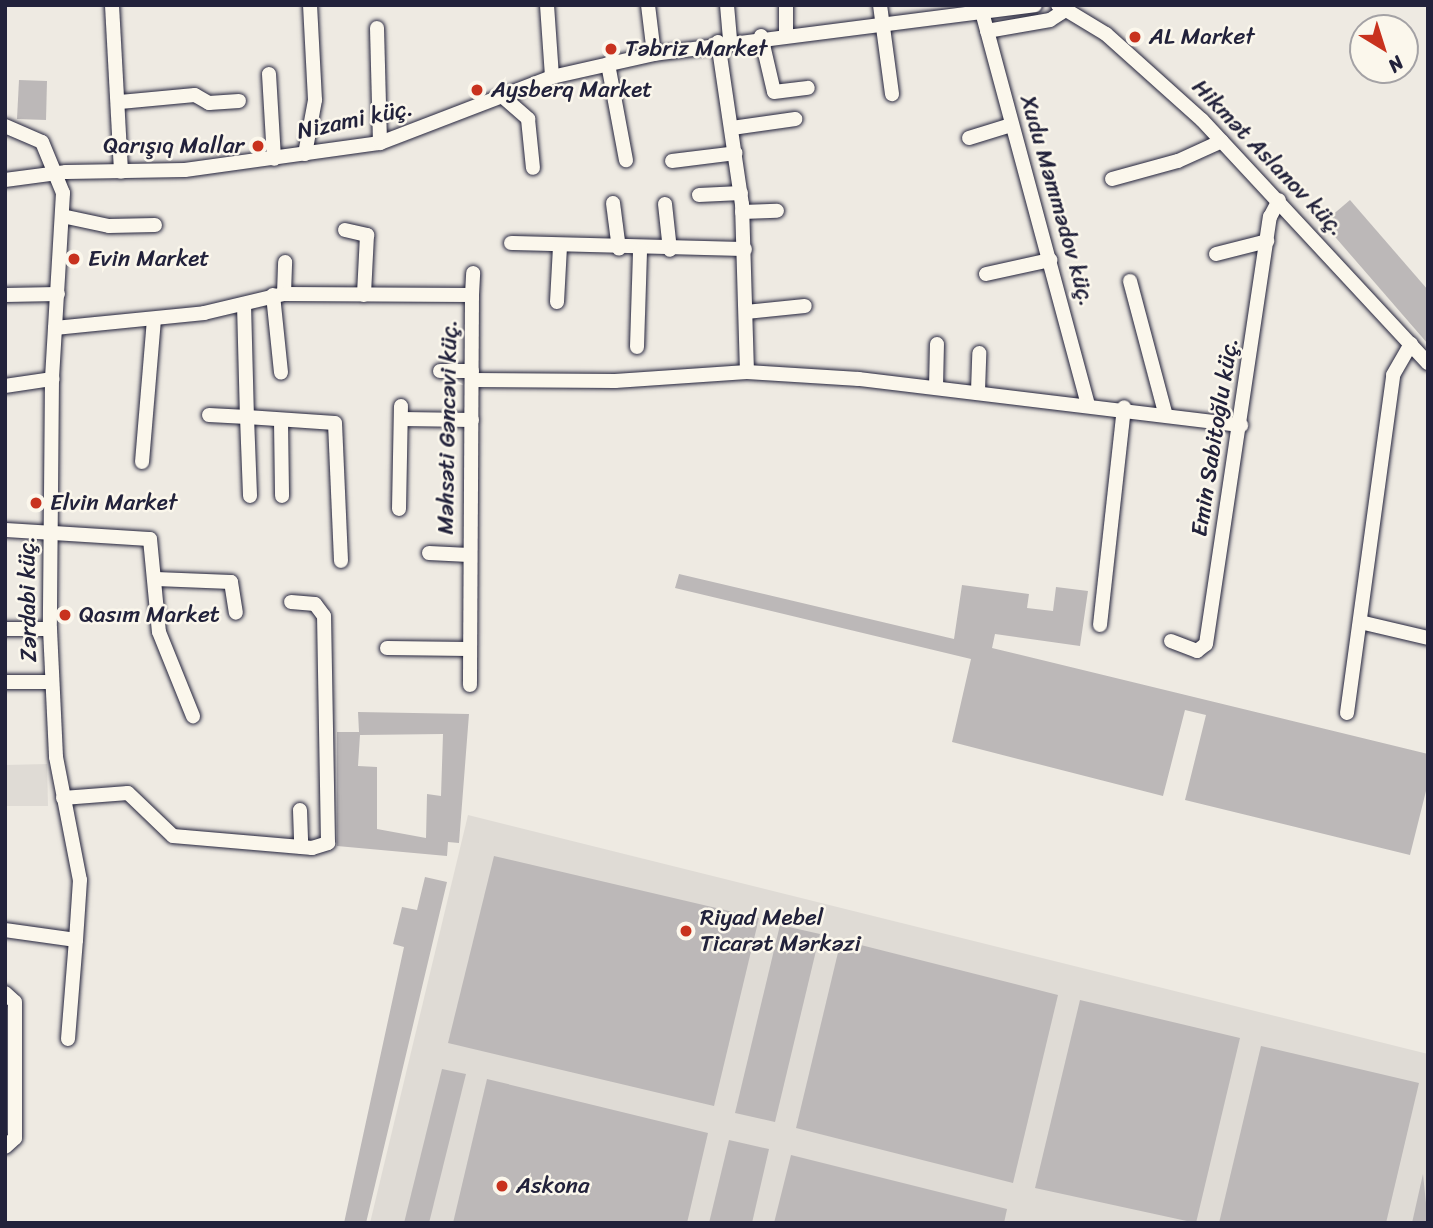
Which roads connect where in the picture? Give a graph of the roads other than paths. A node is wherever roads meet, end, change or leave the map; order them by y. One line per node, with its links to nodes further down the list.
1 (111, 5): 25 (street)
2 (310, 5): 34 (street)
3 (547, 5): 20 (street)
4 (648, 5): 17 (street)
5 (727, 5): 16 (street)
6 (786, 5): 14 (street)
7 (880, 5): 11 (street)
8 (1035, 5): 10 (street, Nizami küç.)
9 (1063, 7): 13 (street); 31 (street, Hikmət Aslanov küç.)
10 (982, 12): 11 (street, Nizami küç.); 13 (street, Xudu Məmmədov küç.)
11 (880, 25): 14 (street, Nizami küç.); 22 (street)
12 (377, 28): 32 (street)
13 (987, 31): 27 (street, Xudu Məmmədov küç.)
14 (786, 33): 15 (street, Nizami küç.)
15 (761, 36): 16 (street, Nizami küç.); 21 (street)
16 (724, 41): 17 (street, Nizami küç.); 29 (street)
17 (653, 54): 18 (street, Nizami küç.)
18 (608, 64): 20 (street, Nizami küç.); 36 (street)
19 (269, 74): 35 (street)
20 (552, 77): 23 (street, Nizami küç.)
21 (808, 88)
22 (892, 94)
23 (502, 96): 32 (street, Nizami küç.); 38 (street)
24 (239, 101): 25 (street)
25 (120, 102): 39 (street)
26 (795, 119): 29 (street)
27 (1011, 125): 30 (street); 61 (street, Xudu Məmmədov küç.)
28 (5, 126): 40 (street, Zərdabi küç.)
29 (732, 128): 33 (street)
30 (969, 138)
31 (1222, 141): 41 (street); 45 (street, Hikmət Aslanov küç.)
32 (380, 143): 34 (street, Nizami küç.)
33 (736, 153): 37 (street); 43 (street)
34 (305, 155): 35 (street, Nizami küç.)
35 (274, 159): 39 (street, Nizami küç.)
36 (626, 160)
37 (672, 161)
38 (533, 168)
39 (121, 172): 40 (street, Nizami küç.)
40 (58, 173): 42 (street, Nizami küç.); 50 (street, Zərdabi küç.)
41 (1112, 179)
42 (5, 180)
43 (741, 193): 44 (street); 49 (street)
44 (699, 195)
45 (1279, 200): 53 (street, Emin Sabitoğlu küç.); 78 (street, Hikmət Aslanov küç.)
46 (613, 203): 56 (street)
47 (665, 204): 59 (street)
48 (777, 211): 49 (street)
49 (742, 212): 57 (street)
50 (62, 216): 51 (street); 66 (street, Zərdabi küç.)
51 (155, 225)
52 (345, 230): 69 (street)
53 (1267, 241): 60 (street); 97 (street, Emin Sabitoğlu küç.)
54 (512, 243): 55 (street)
55 (560, 247): 56 (street); 71 (street)
56 (619, 249): 58 (street)
57 (745, 249): 59 (street); 74 (street)
58 (640, 250): 59 (street); 79 (street)
59 (670, 250)
60 (1216, 254)
61 (1050, 260): 64 (street); 90 (street, Xudu Məmmədov küç.)
62 (285, 262): 67 (street)
63 (473, 272): 70 (street)
64 (986, 274)
65 (1130, 281): 92 (street)
66 (58, 294): 68 (street); 76 (street, Zərdabi küç.)
67 (279, 294): 69 (street, Məhsəti Gəncəvi küç.); 72 (street, Məhsəti Gəncəvi küç.); 84 (street)
68 (5, 295)
69 (364, 295): 70 (street, Məhsəti Gəncəvi küç.)
70 (472, 295): 85 (street, Məhsəti Gəncəvi küç.)
71 (557, 302)
72 (244, 304): 75 (street, Məhsəti Gəncəvi küç.); 94 (street)
73 (805, 306): 74 (street)
74 (746, 312): 83 (street)
75 (154, 320): 76 (street, Məhsəti Gəncəvi küç.); 98 (street)
76 (55, 328): 86 (street, Zərdabi küç.)
77 (937, 344): 88 (street)
78 (1411, 344): 81 (street, Hikmət Aslanov küç.); 110 (street)
79 (637, 347)
80 (979, 353): 89 (street)
81 (1428, 363)
82 (440, 372): 85 (street)
83 (747, 372): 85 (street); 88 (street)
84 (281, 373)
85 (472, 375): 95 (street, Məhsəti Gəncəvi küç.)
86 (52, 379): 87 (street); 103 (street, Zərdabi küç.)
87 (5, 386)
88 (936, 387): 89 (street)
89 (978, 391): 90 (street)
90 (1087, 402): 91 (street)
91 (1124, 407): 92 (street); 111 (street)
92 (1165, 413): 97 (street)
93 (209, 415): 94 (street)
94 (247, 417): 96 (street); 99 (street)
95 (472, 420): 101 (street); 105 (street, Məhsəti Gəncəvi küç.)
96 (281, 421): 100 (street); 106 (street)
97 (1241, 425): 115 (street, Emin Sabitoğlu küç.)
98 (142, 462)
99 (250, 496)
100 (282, 496)
101 (399, 509)
102 (5, 530): 103 (street)
103 (49, 533): 107 (street); 113 (street, Zərdabi küç.)
104 (429, 553): 105 (street)
105 (470, 555): 117 (street, Məhsəti Gəncəvi küç.)
106 (341, 561)
107 (156, 579): 109 (street); 122 (street)
108 (291, 602): 125 (street)
109 (236, 613)
110 (1360, 622): 114 (street); 121 (street)
111 (1100, 625)
112 (5, 629): 113 (street)
113 (50, 629): 119 (street, Zərdabi küç.)
114 (1428, 638)
115 (1171, 641)
116 (387, 648): 117 (street)
117 (468, 649): 120 (street, Məhsəti Gəncəvi küç.)
118 (5, 682): 119 (street)
119 (52, 682): 123 (street, Zərdabi küç.)
120 (470, 685)
121 (1347, 713)
122 (193, 716)
123 (63, 798): 125 (street); 127 (street, Zərdabi küç.)
124 (300, 810): 125 (street)
125 (301, 846)
126 (5, 929): 127 (street)
127 (76, 940): 129 (street, Zərdabi küç.)
128 (5, 993): 130 (street)
129 (68, 1039)
130 (10, 1040): 131 (street)
131 (10, 1087): 132 (street)
132 (5, 1147)

